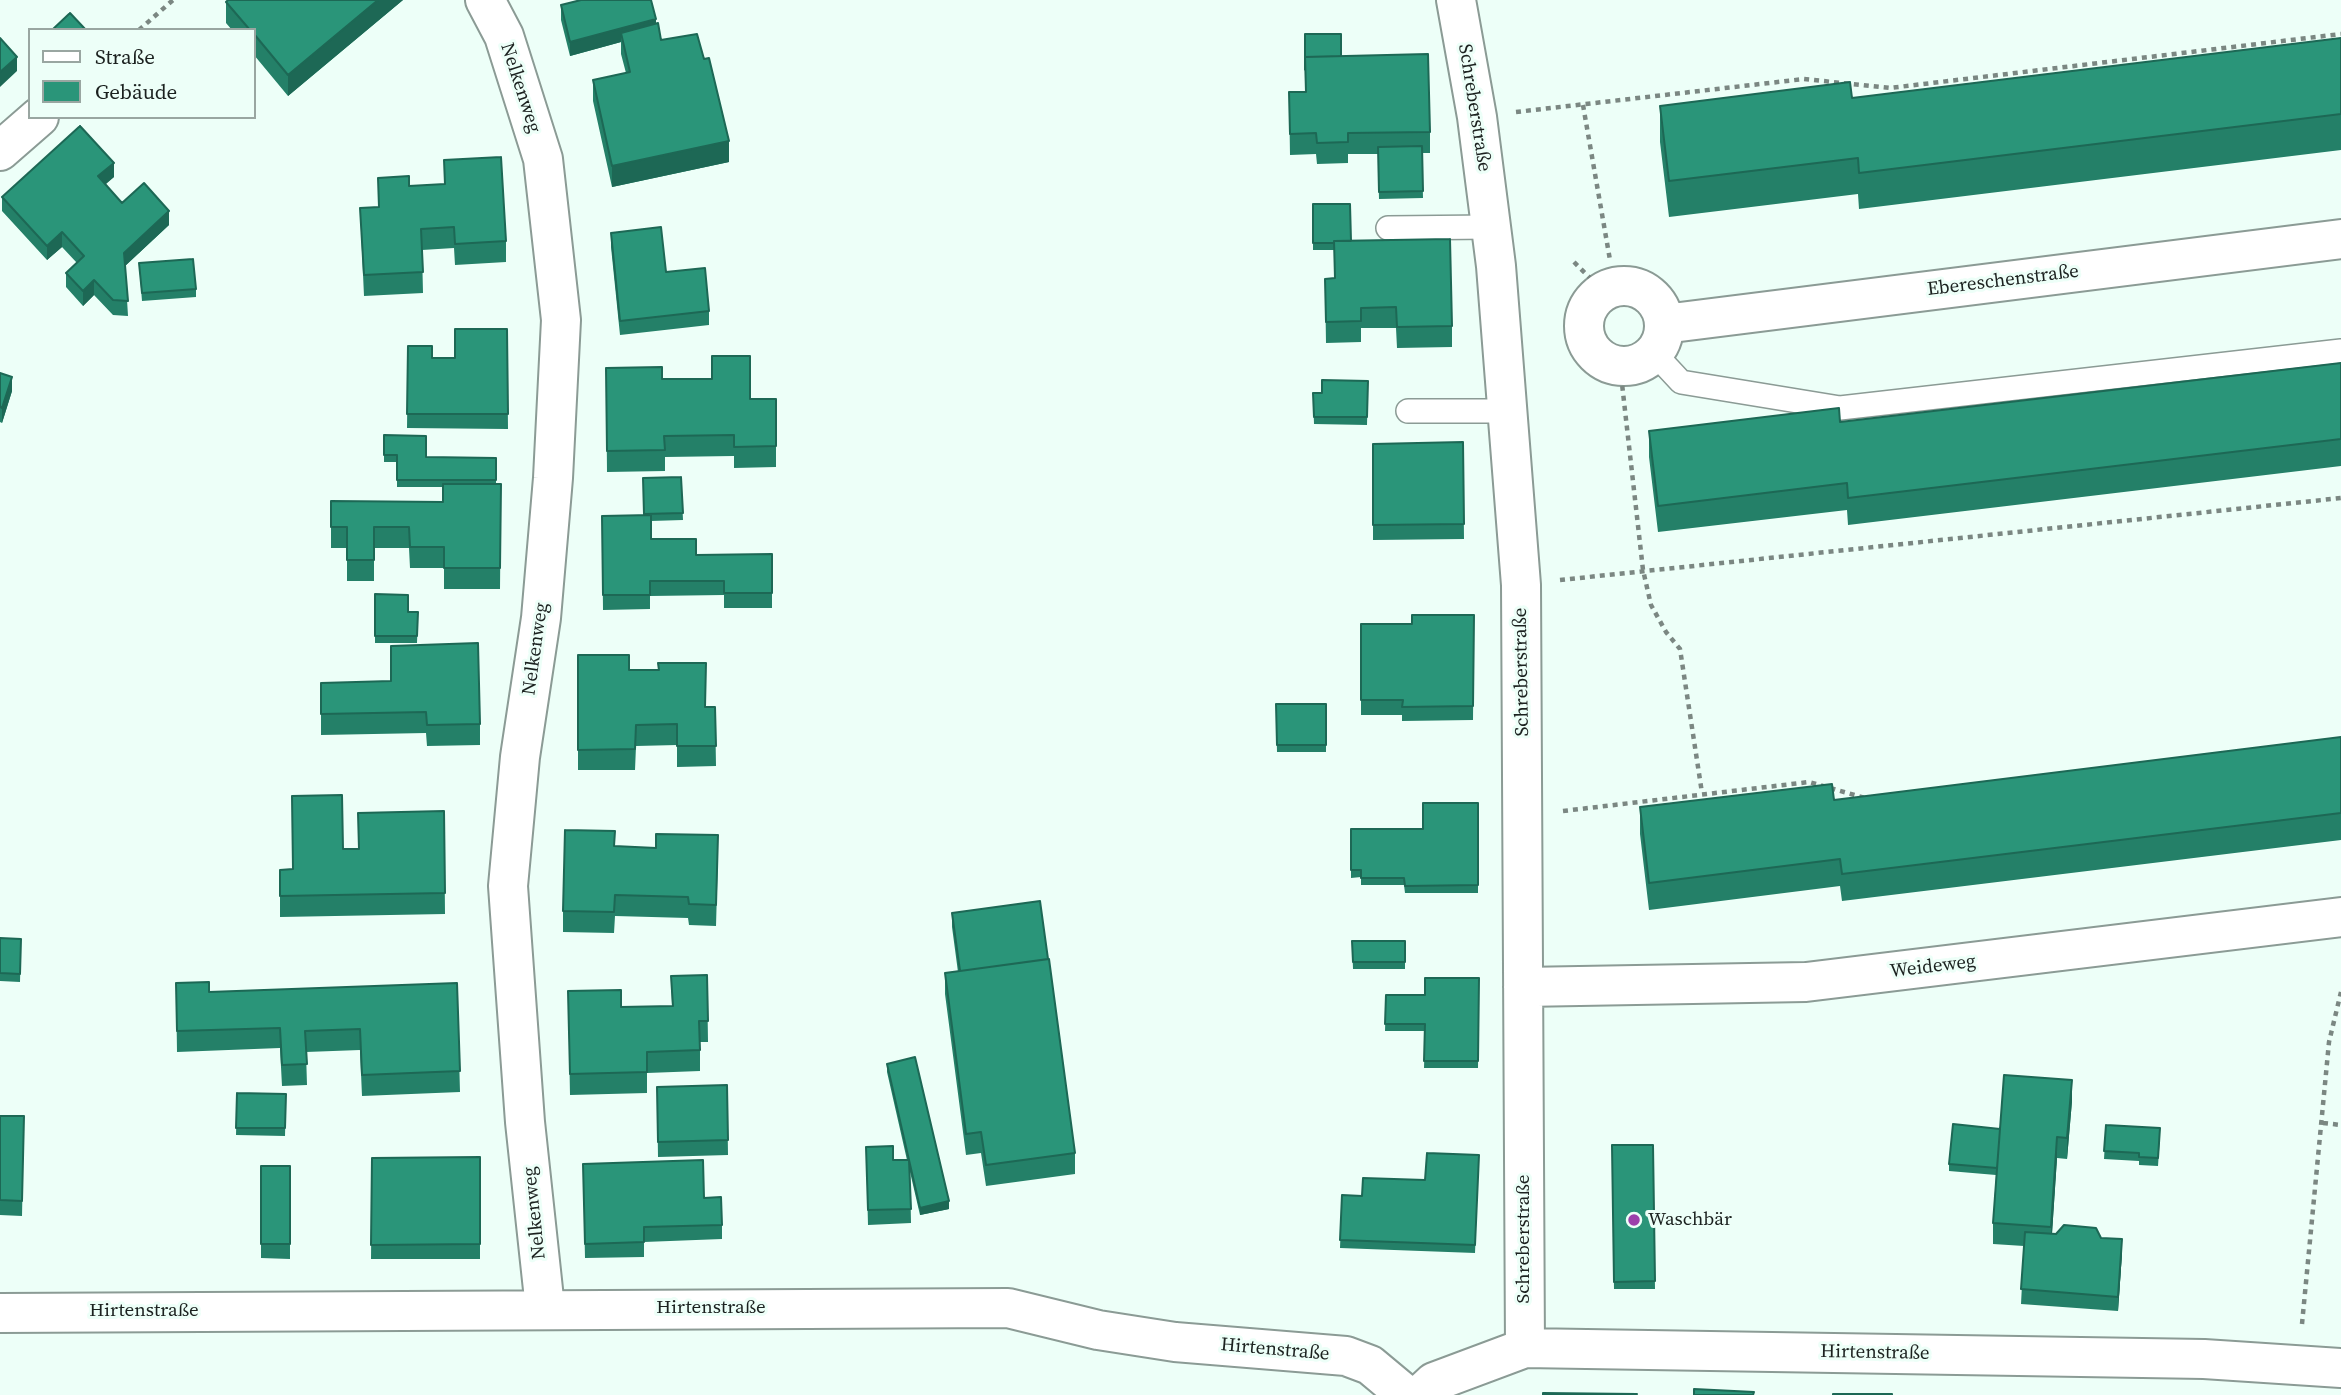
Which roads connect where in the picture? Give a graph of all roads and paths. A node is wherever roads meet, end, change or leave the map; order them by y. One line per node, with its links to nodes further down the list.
1 (173, 0): 4 (path)
2 (485, 0): 30 (street, Nelkenweg)
3 (1456, 0): 10 (street, Schreberstraße)
4 (141, 28)
5 (2341, 34): 6 (path)
6 (1583, 105): 7 (path); 14 (path)
7 (1511, 113)
8 (37, 119): 9 (street)
9 (0, 151)
10 (1491, 227): 11 (lane); 18 (street, Schreberstraße)
11 (1388, 228)
12 (2341, 239): 15 (street, Ebereschenstraße)
13 (1574, 262): 14 (path)
14 (1606, 276): 15 (street); 15 (street)
15 (1646, 348): 16 (lane); 20 (path)
16 (2341, 351)
17 (1408, 411): 18 (lane)
18 (1507, 411): 24 (street, Schreberstraße)
19 (2341, 498): 20 (path)
20 (1643, 570): 21 (path); 22 (path)
21 (1556, 580)
22 (1702, 793): 23 (path); 24 (path)
23 (1874, 800)
24 (1524, 816): 26 (street, Schreberstraße)
25 (2341, 917): 26 (street, Weideweg)
26 (1523, 987): 32 (street, Schreberstraße)
27 (2341, 992): 28 (path)
28 (2323, 1123): 29 (path); 33 (path)
29 (2341, 1125)
30 (545, 1308): 31 (street, Hirtenstraße); 35 (street, Hirtenstraße)
31 (0, 1312)
32 (1525, 1348): 33 (street, Hirtenstraße); 36 (street, Hirtenstraße)
33 (2298, 1364): 34 (street, Hirtenstraße)
34 (2341, 1368)
35 (1406, 1395)
36 (1420, 1395)

